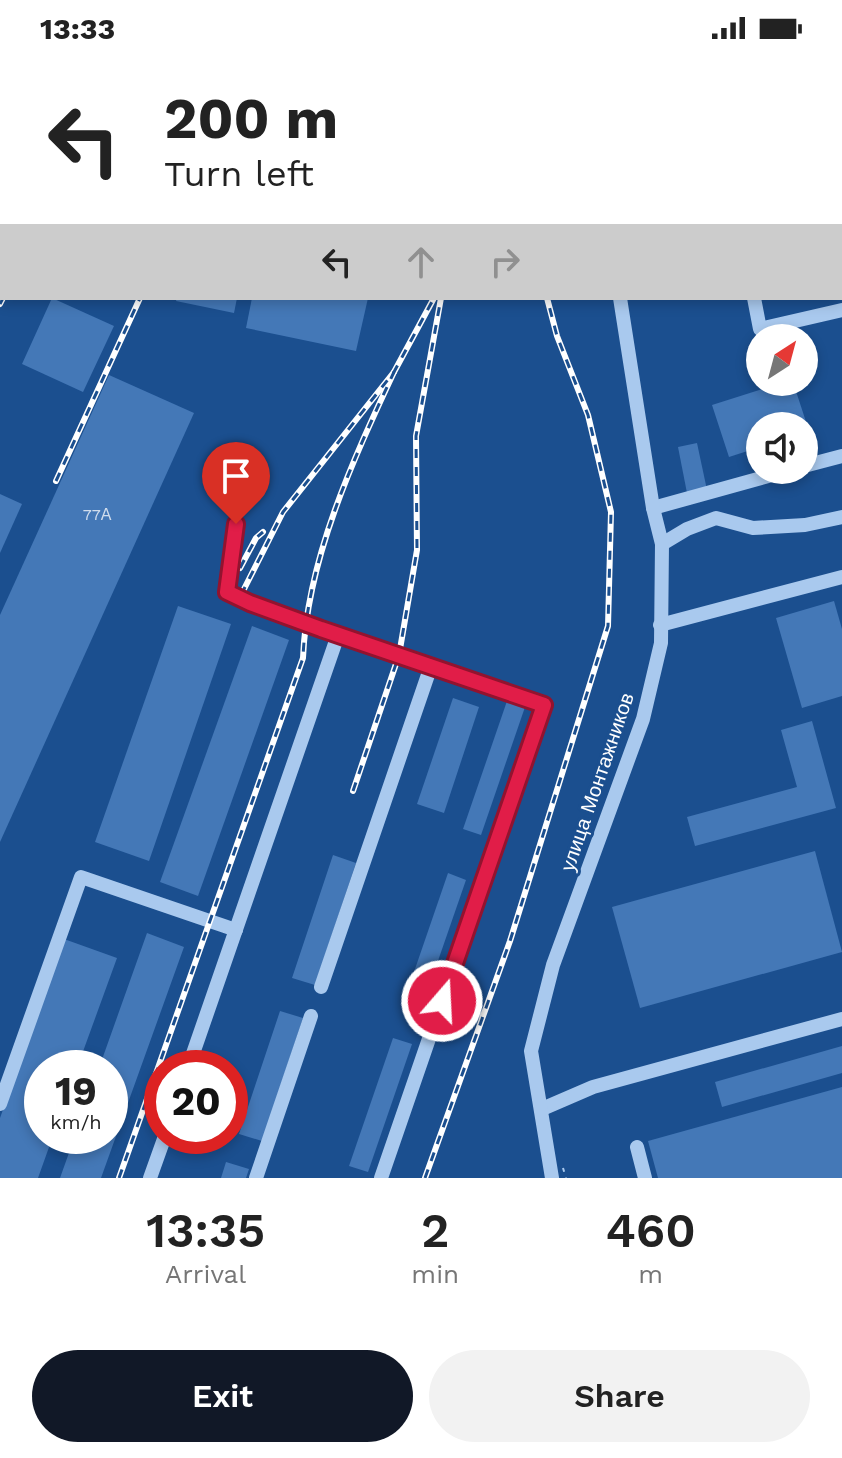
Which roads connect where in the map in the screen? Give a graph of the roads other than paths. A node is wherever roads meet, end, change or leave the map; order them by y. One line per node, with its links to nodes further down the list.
1 (620, 300): 7 (street, улица Монтажников)
2 (754, 300): 3 (street)
3 (842, 310)
4 (842, 456): 5 (street)
5 (818, 462)
6 (746, 482): 7 (street)
7 (653, 508): 10 (street, улица Монтажников)
8 (842, 517): 10 (street)
9 (236, 524): 13 (street)
10 (662, 544): 12 (street, улица Монтажников)
11 (842, 577): 12 (street)
12 (660, 625): 21 (street, улица Монтажников)
13 (338, 635): 14 (street); 15 (street)
14 (431, 666): 16 (street); 26 (street)
15 (236, 930): 19 (street); 20 (street)
16 (321, 987)
17 (311, 1016): 25 (street)
18 (842, 1019): 21 (street)
19 (194, 1050)
20 (0, 1104)
21 (542, 1109): 27 (street, улица Монтажников)
22 (637, 1147): 28 (street)
23 (159, 1154): 24 (street)
24 (150, 1178)
25 (256, 1178)
26 (381, 1178)
27 (552, 1178)
28 (645, 1178)

